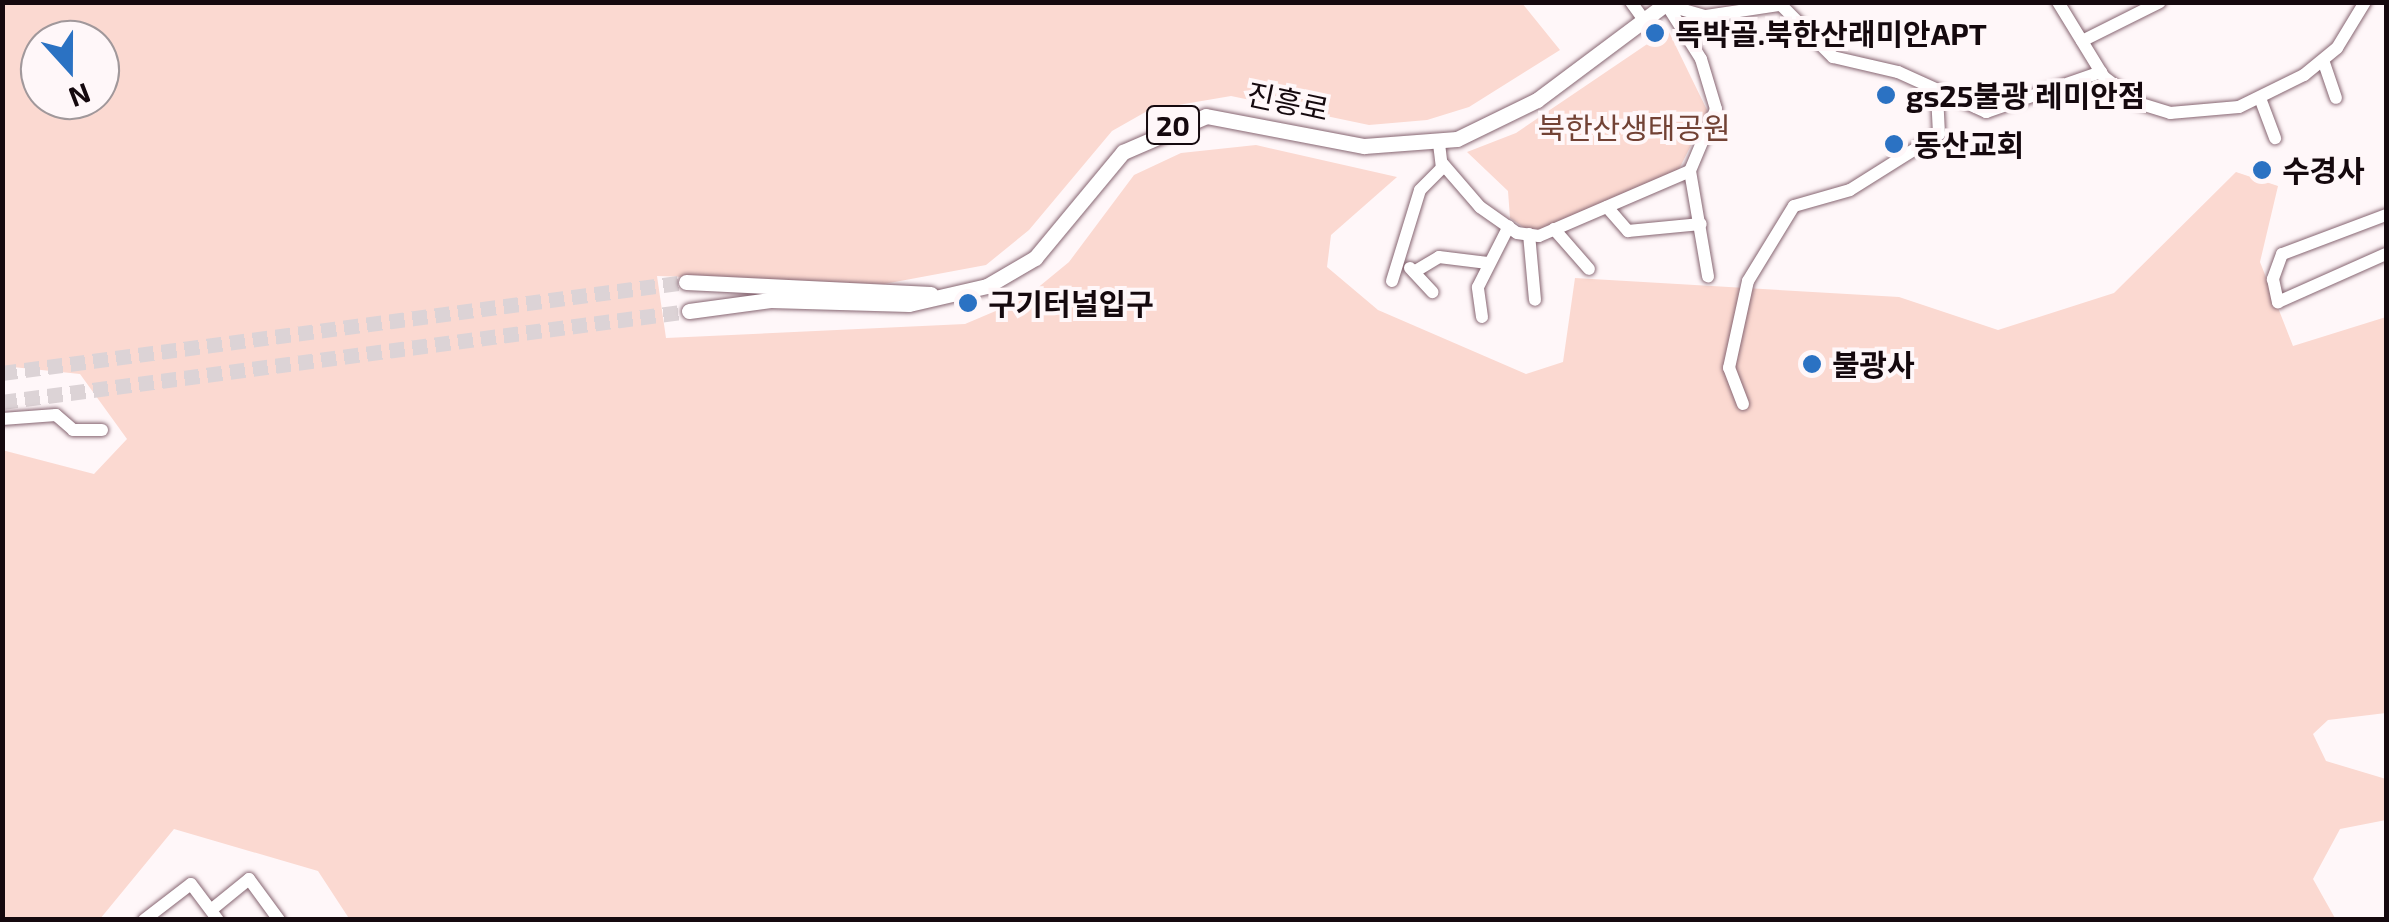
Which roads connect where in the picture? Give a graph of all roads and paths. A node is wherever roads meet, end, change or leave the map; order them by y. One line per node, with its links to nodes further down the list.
1 (1631, 2): 7 (street)
2 (2058, 2): 8 (street)
3 (2160, 2): 8 (street)
4 (2365, 2): 9 (street)
5 (1666, 3): 6 (street); 7 (main road, 진흥로 / 20); 17 (street)
6 (1779, 4): 11 (street)
7 (1645, 21): 15 (main road, 진흥로 / 20)
8 (2082, 41): 10 (street)
9 (2323, 60): 12 (street); 13 (street)
10 (2101, 72): 11 (street); 12 (street)
11 (1937, 94): 37 (street)
12 (2260, 98): 14 (street)
13 (2336, 98)
14 (2275, 138)
15 (1438, 144): 16 (street); 33 (main road, 진흥로 / 20)
16 (1442, 163): 21 (street); 25 (street)
17 (1690, 171): 18 (street); 20 (street)
18 (1608, 207): 20 (street); 22 (street)
19 (2386, 215): 24 (street)
20 (1702, 224): 29 (street)
21 (1508, 226): 23 (street); 26 (street)
22 (1554, 229): 23 (street); 27 (street)
23 (1530, 234): 34 (street)
24 (2386, 254)
25 (1403, 256): 28 (street); 30 (street)
26 (1488, 263): 28 (street); 36 (street)
27 (1590, 268)
28 (1414, 272): 32 (street)
29 (1708, 276)
30 (1392, 281)
31 (686, 282): 33 (main road, 진흥로 / 20)
32 (1432, 292)
33 (950, 296): 35 (main road, 진흥로 / 20)
34 (1535, 300)
35 (689, 311)
36 (1482, 318)
37 (1742, 404)
38 (2, 419): 39 (street)
39 (102, 430)
40 (215, 915): 41 (street); 42 (street)
41 (154, 917)
42 (278, 920)

